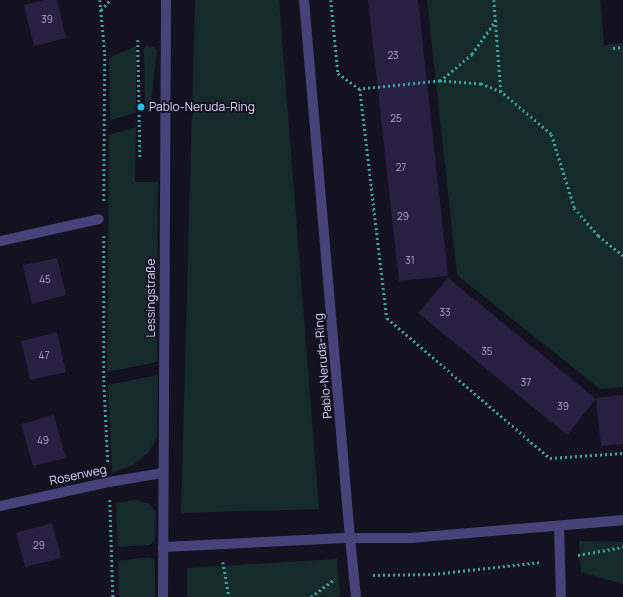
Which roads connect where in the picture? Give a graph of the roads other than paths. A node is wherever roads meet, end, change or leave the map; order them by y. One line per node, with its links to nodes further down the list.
1 (166, 0): 5 (street, Lessingstraße)
2 (304, 0): 9 (street, Pablo-Neruda-Ring)
3 (99, 219): 4 (street)
4 (0, 241)
5 (163, 473): 6 (street, Rosenweg); 10 (street, Lessingstraße)
6 (0, 506)
7 (623, 520): 8 (street)
8 (559, 527): 9 (street); 13 (street)
9 (350, 538): 10 (street); 12 (street, Pablo-Neruda-Ring)
10 (163, 547): 11 (street, Lessingstraße)
11 (163, 597)
12 (356, 597)
13 (561, 597)

